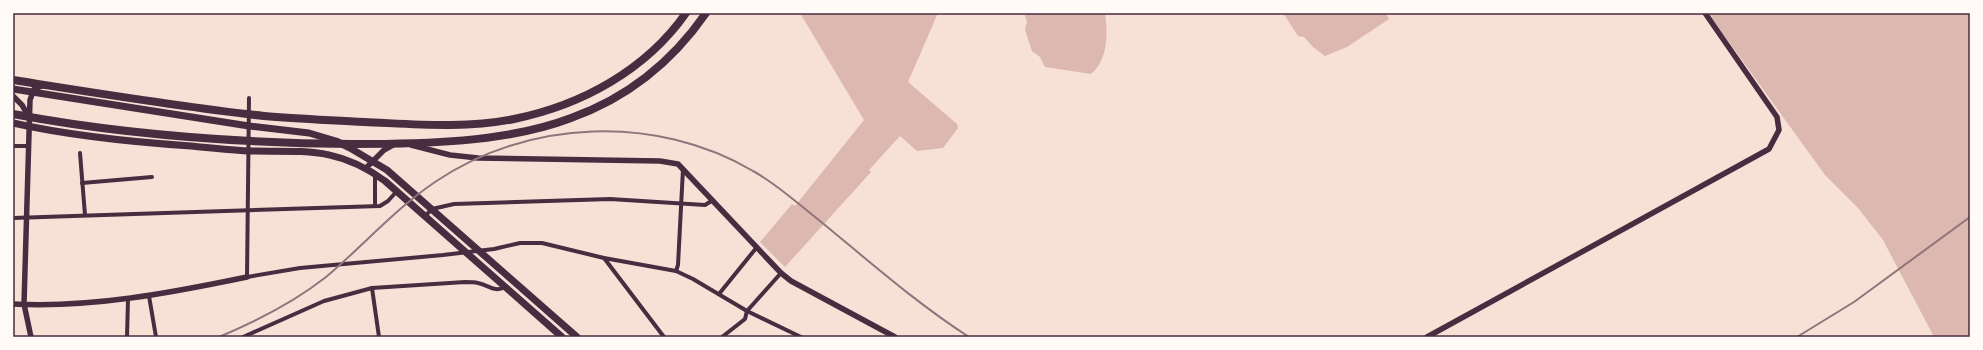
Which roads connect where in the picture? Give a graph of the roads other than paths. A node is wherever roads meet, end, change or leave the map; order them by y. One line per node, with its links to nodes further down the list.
1 (686, 13): 5 (highway)
2 (706, 13): 11 (highway)
3 (1705, 13): 64 (street)
4 (13, 80): 5 (highway)
5 (48, 85): 7 (street)
6 (13, 89): 7 (highway)
7 (32, 92): 11 (street); 14 (highway)
8 (13, 96): 11 (street)
9 (249, 98): 14 (street)
10 (13, 114): 11 (highway)
11 (29, 117): 13 (street)
12 (13, 123): 13 (highway)
13 (29, 126): 16 (street); 17 (highway)
14 (249, 126): 17 (street); 19 (highway)
15 (13, 146): 16 (street)
16 (28, 146): 33 (street)
17 (248, 151): 20 (highway); 30 (street)
18 (80, 153): 24 (street)
19 (372, 160): 20 (street); 21 (street); 29 (highway)
20 (366, 168): 22 (highway)
21 (683, 169): 26 (street); 27 (street)
22 (375, 174): 25 (highway); 28 (street)
23 (152, 177): 24 (street)
24 (82, 183): 31 (street)
25 (397, 191): 28 (street); 32 (highway)
26 (713, 200): 27 (street); 35 (street)
27 (682, 204): 29 (street); 39 (street)
28 (375, 206): 30 (street)
29 (432, 209): 32 (street); 36 (highway)
30 (248, 211): 31 (street); 41 (street)
31 (85, 215): 33 (street)
32 (425, 216): 37 (highway)
33 (26, 217): 34 (street); 48 (street)
34 (13, 218)
35 (757, 248): 40 (street); 44 (street)
36 (478, 251): 37 (street); 38 (street); 50 (highway)
37 (466, 252): 41 (street); 42 (highway)
38 (604, 258): 39 (street); 60 (street)
39 (676, 271): 44 (street)
40 (781, 273): 49 (street); 63 (street)
41 (247, 277): 45 (street)
42 (505, 287): 43 (street); 58 (highway)
43 (372, 288): 51 (street); 57 (street)
44 (720, 294): 49 (street)
45 (149, 296): 46 (street); 54 (street)
46 (128, 299): 48 (street); 53 (street)
47 (13, 304): 48 (street)
48 (24, 304): 52 (street)
49 (747, 311): 61 (street); 62 (street)
50 (568, 329): 58 (street); 59 (highway)
51 (255, 332): 55 (street); 56 (street)
52 (31, 337)
53 (127, 337)
54 (156, 337)
55 (243, 337)
56 (257, 337)
57 (379, 337)
58 (561, 337)
59 (577, 337)
60 (664, 337)
61 (722, 337)
62 (801, 337)
63 (895, 337)
64 (1427, 337)

